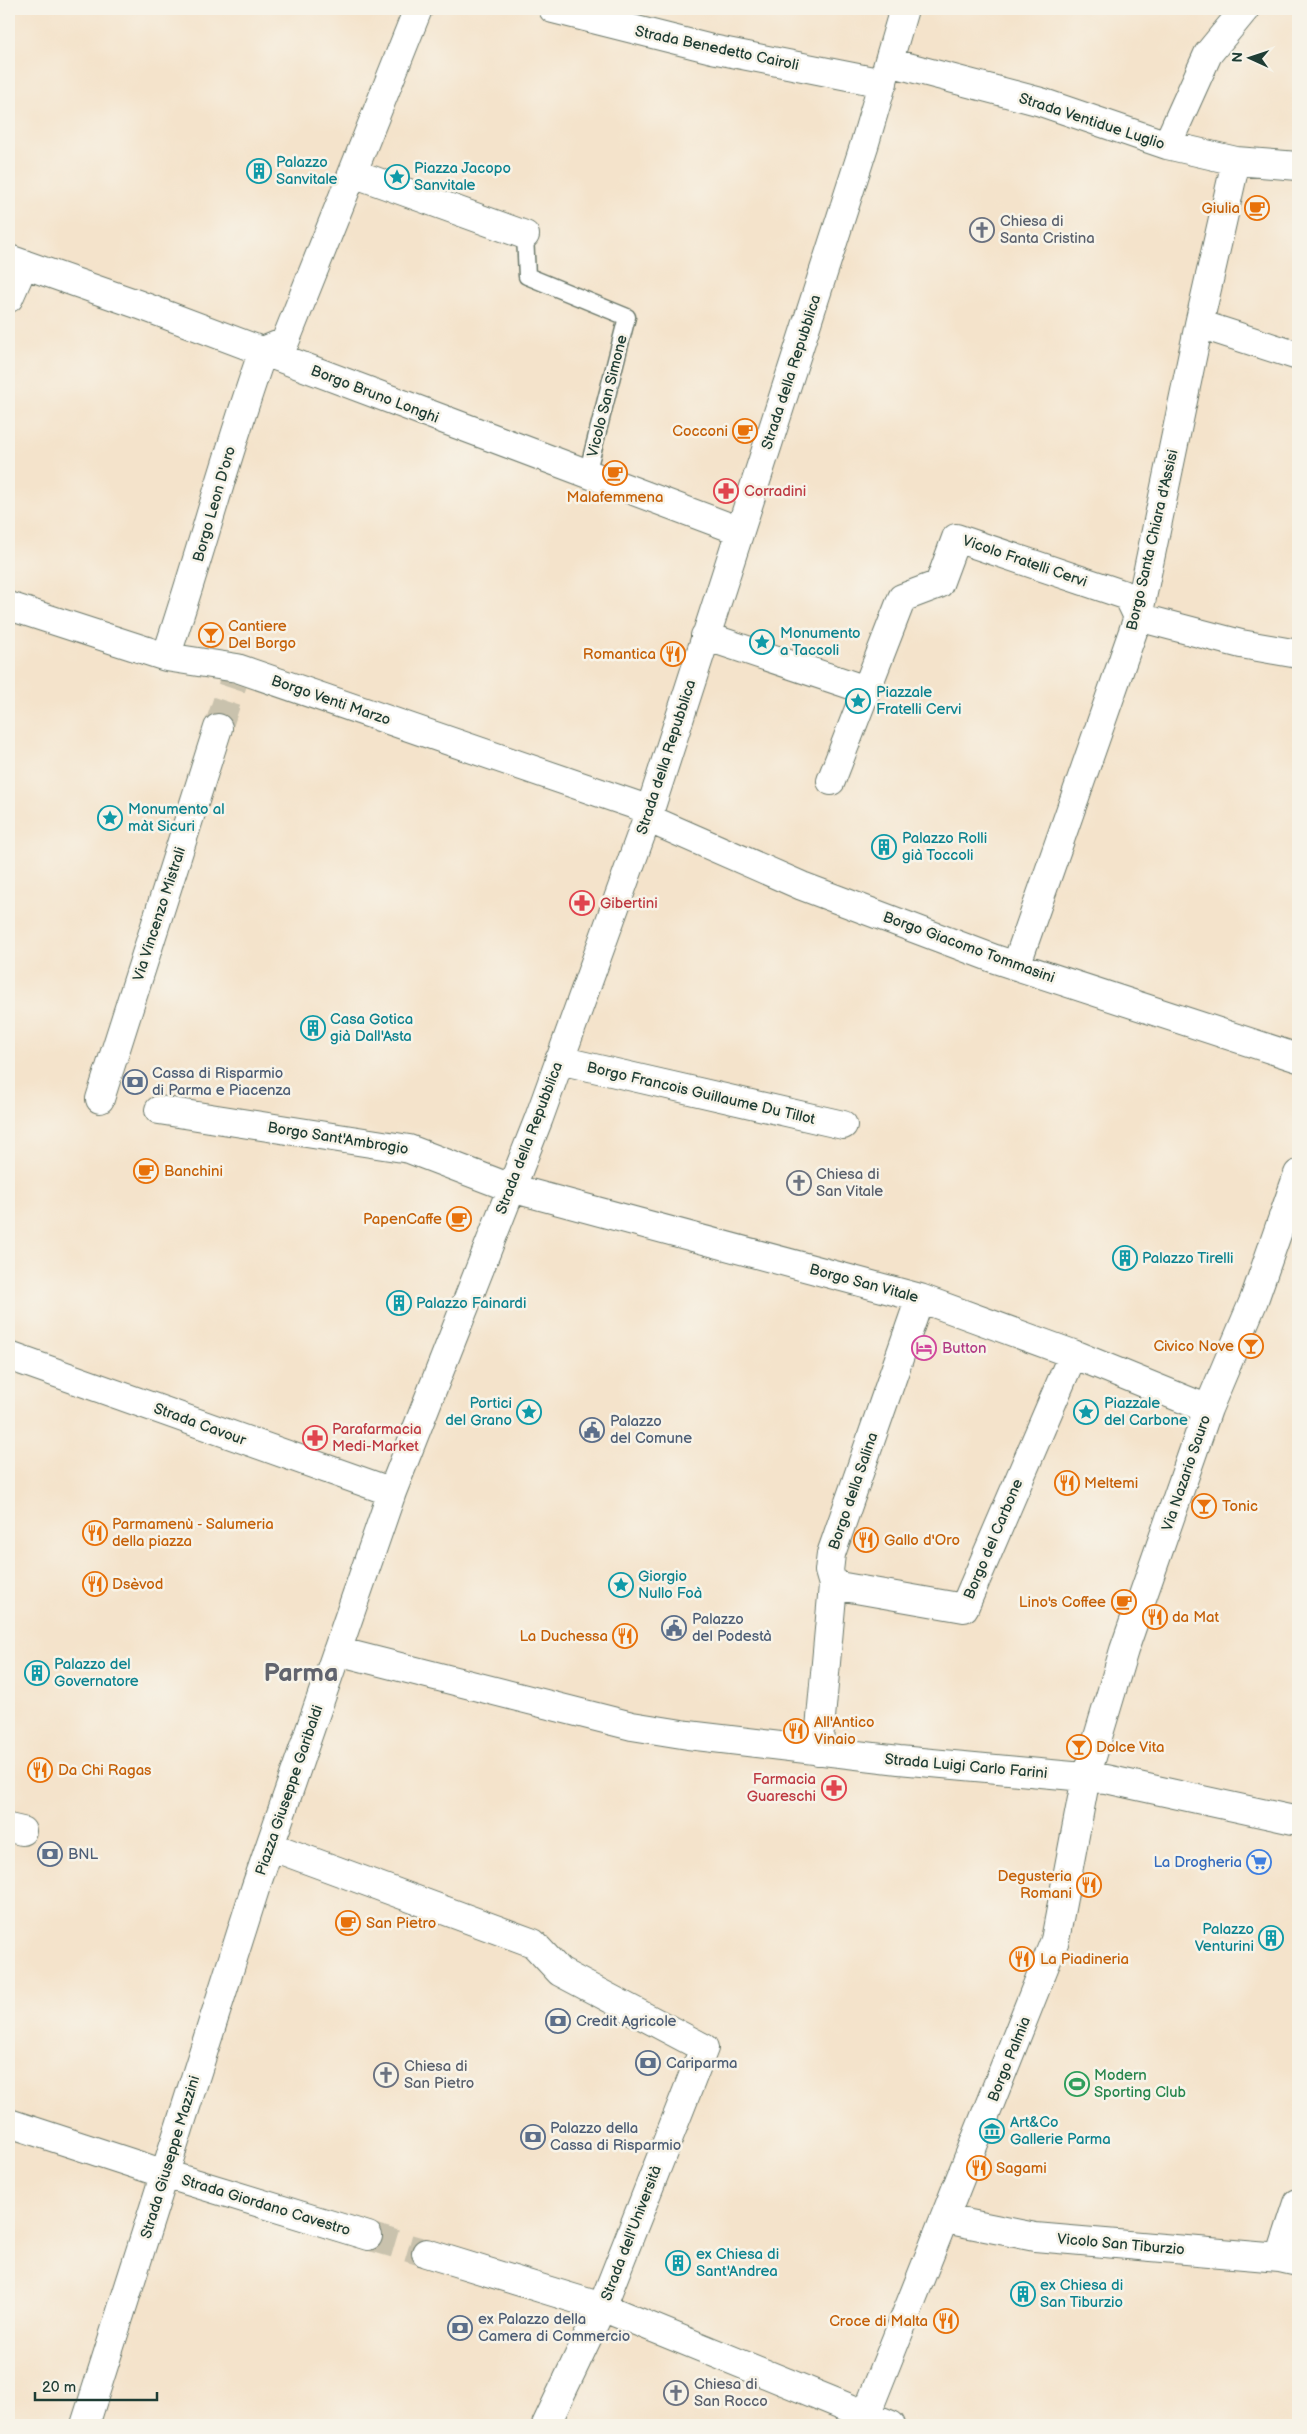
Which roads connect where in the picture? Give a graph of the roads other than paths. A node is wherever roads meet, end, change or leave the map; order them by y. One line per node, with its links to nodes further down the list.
1 (418, 9): 9 (street, Borgo Leon D'oro)
2 (553, 9): 5 (street, Strada Benedetto Cairoli)
3 (904, 9): 5 (street, Strada della Repubblica)
4 (1245, 9): 6 (street)
5 (886, 73): 6 (street, Strada Ventidue Luglio); 17 (street, Strada della Repubblica)
6 (1167, 145): 7 (street, Strada Ventidue Luglio)
7 (1236, 161): 8 (street, Strada Ventidue Luglio); 13 (street, Borgo Santa Chiara d'Assisi)
8 (1298, 166)
9 (353, 173): 10 (street); 14 (street, Borgo Leon D'oro)
10 (525, 235): 16 (lane, Vicolo San Simone)
11 (16, 261): 12 (street); 14 (street, Borgo Bruno Longhi)
12 (9, 298)
13 (1199, 324): 15 (street); 19 (street, Borgo Santa Chiara d'Assisi)
14 (274, 347): 16 (street, Borgo Bruno Longhi); 22 (street, Borgo Leon D'oro)
15 (1298, 356)
16 (587, 474): 17 (street, Borgo Bruno Longhi)
17 (740, 531): 20 (street, Strada della Repubblica)
18 (9, 606): 22 (street, Borgo Venti Marzo)
19 (1138, 617): 21 (street); 23 (street, Vicolo Fratelli Cervi); 27 (street, Borgo Santa Chiara d'Assisi)
20 (705, 636): 23 (street); 26 (street, Strada della Repubblica)
21 (1298, 654)
22 (166, 657): 26 (street, Borgo Venti Marzo)
23 (866, 690): 25 (street)
24 (218, 728): 30 (street, Via Vincenzo Mistrali)
25 (831, 781)
26 (648, 814): 27 (street, Borgo Giacomo Tommasini); 29 (street, Strada della Repubblica)
27 (1016, 966): 28 (street, Borgo Giacomo Tommasini)
28 (1298, 1058)
29 (559, 1060): 32 (street, Borgo Francois Guillaume Du Tillot); 34 (street, Strada della Repubblica)
30 (100, 1099)
31 (159, 1110): 34 (street, Borgo Sant'Ambrogio)
32 (843, 1125)
33 (1298, 1174): 38 (street, Via Nazario Sauro)
34 (511, 1188): 35 (street, Borgo San Vitale); 39 (street, Strada della Repubblica)
35 (920, 1298): 36 (street, Borgo San Vitale); 40 (street, Borgo della Salina)
36 (1072, 1354): 38 (street, Borgo San Vitale); 40 (street, Borgo del Carbone)
37 (9, 1356): 39 (street, Strada Cavour)
38 (1208, 1409): 43 (street, Via Nazario Sauro)
39 (392, 1492): 41 (street, Piazza Giuseppe Garibaldi)
40 (834, 1584): 42 (street, Borgo della Salina)
41 (337, 1651): 42 (street, Strada Luigi Carlo Farini); 45 (street, Piazza Giuseppe Garibaldi)
42 (818, 1751): 43 (street, Strada Luigi Carlo Farini)
43 (1086, 1777): 44 (street, Strada Luigi Carlo Farini); 50 (street, Borgo Palmia)
44 (1298, 1821)
45 (270, 1846): 46 (street, Piazza Giuseppe Garibaldi); 54 (street, Strada dell'Università)
46 (255, 1890): 48 (street, Strada Giuseppe Mazzini)
47 (9, 2123): 48 (street, Strada Giordano Cavestro)
48 (165, 2174): 51 (street, Strada Giordano Cavestro); 56 (street, Strada Giuseppe Mazzini)
49 (1298, 2203): 53 (street)
50 (945, 2219): 53 (street, Vicolo San Tiburzio); 55 (street, Borgo Palmia)
51 (368, 2236)
52 (426, 2253): 54 (street)
53 (1289, 2260)
54 (602, 2307): 55 (street); 57 (street, Strada dell'Università)
55 (866, 2415): 58 (street)
56 (85, 2425)
57 (546, 2425)
58 (892, 2425)

